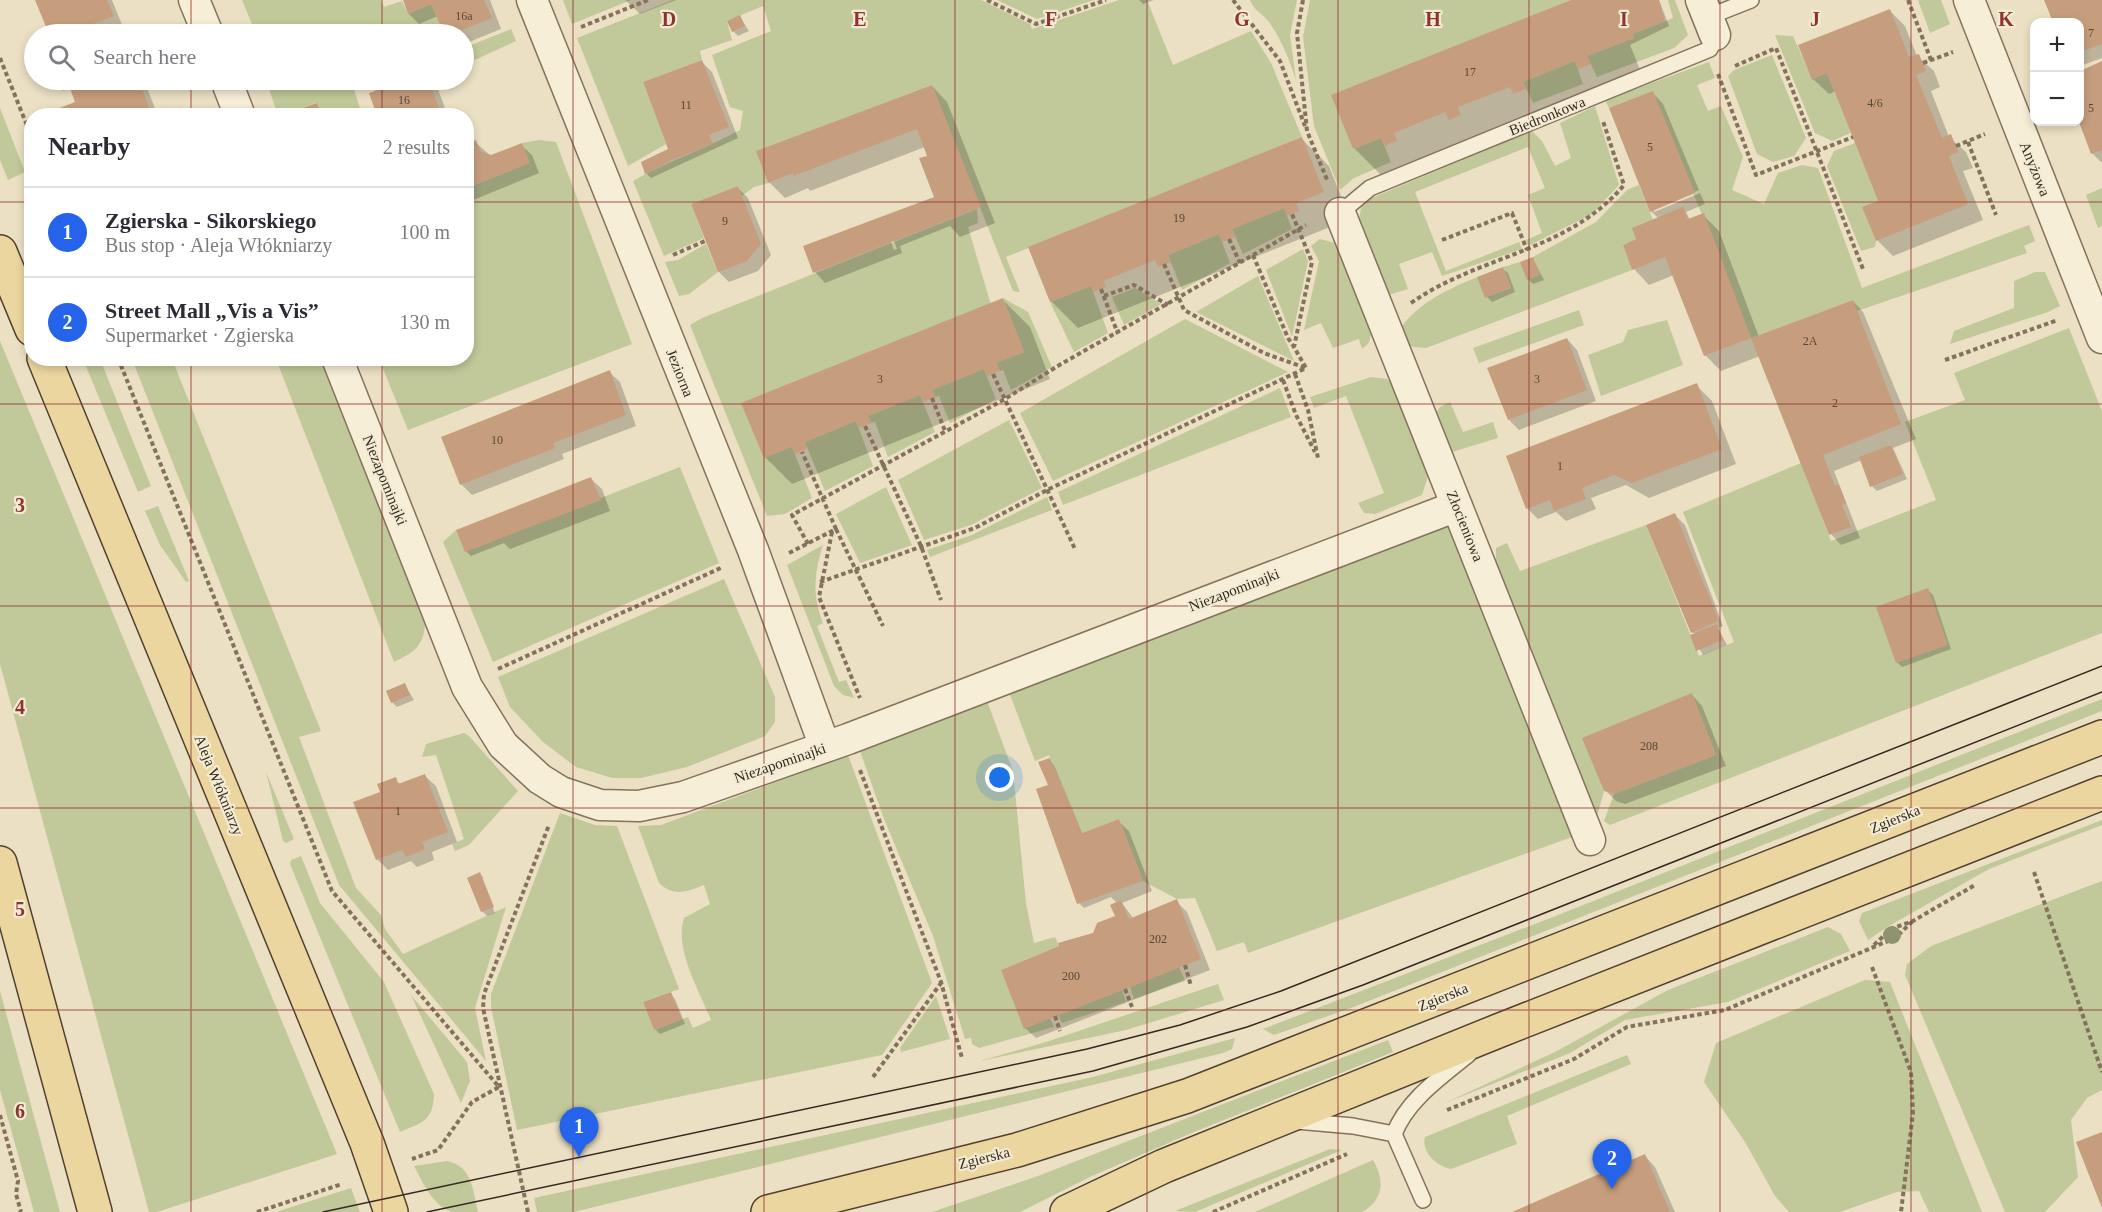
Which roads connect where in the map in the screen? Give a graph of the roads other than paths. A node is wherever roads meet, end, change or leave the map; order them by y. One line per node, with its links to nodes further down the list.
1 (194, 0): 5 (street)
2 (532, 0): 17 (street, Jeziorna)
3 (1751, 0): 6 (lane, Biedronkowa)
4 (1969, 0): 12 (street, Anyżowa)
5 (204, 24)
6 (1709, 25): 9 (lane, Biedronkowa)
7 (230, 90): 8 (street)
8 (237, 108)
9 (1338, 206): 15 (street, Złocieniowa)
10 (0, 252): 11 (main road)
11 (24, 310)
12 (2102, 338)
13 (47, 366): 26 (main road, Aleja Włókniarzy)
14 (340, 366): 17 (street, Niezapominajki)
15 (1457, 506): 17 (street, Niezapominajki); 19 (street, Złocieniowa)
16 (2102, 737): 27 (main road, Zgierska)
17 (825, 747)
18 (2102, 793): 21 (main road)
19 (1590, 840)
20 (0, 863): 25 (main road)
21 (1498, 1031): 22 (main road); 23 (lane)
22 (1279, 1120): 23 (lane); 28 (main road)
23 (1394, 1134): 24 (lane)
24 (1423, 1200)
25 (95, 1212)
26 (391, 1212)
27 (768, 1212)
28 (1067, 1212)

